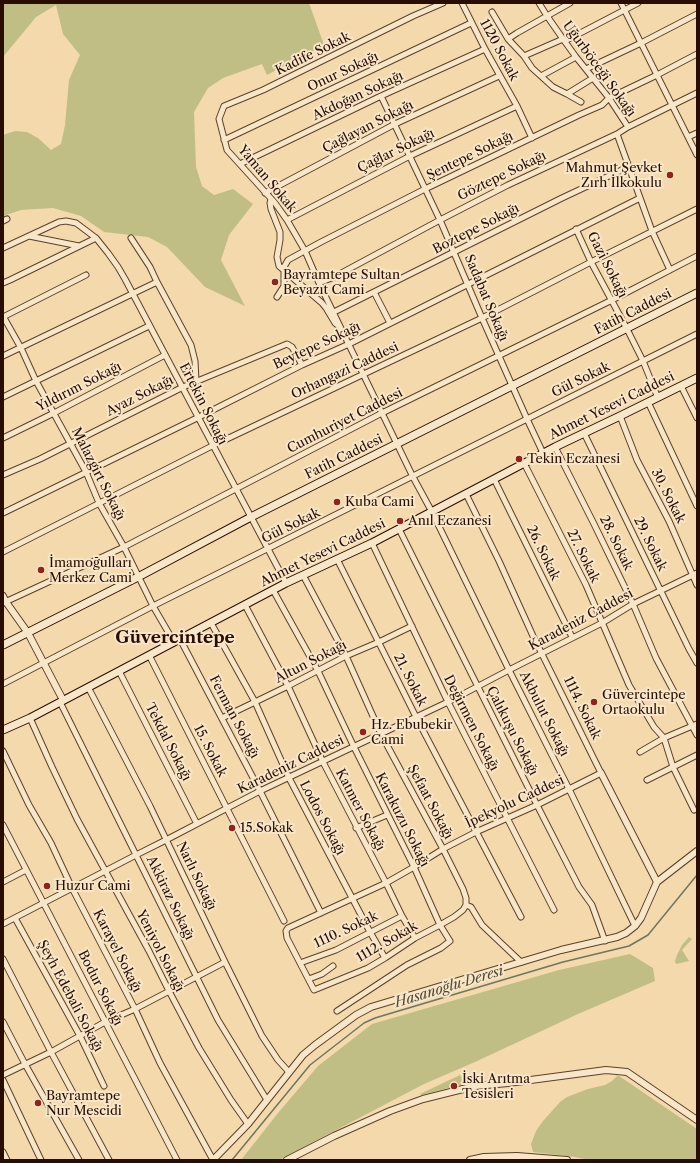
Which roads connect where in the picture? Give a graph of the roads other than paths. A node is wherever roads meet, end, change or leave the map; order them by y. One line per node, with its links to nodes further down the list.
1 (443, 3): 37 (street, Kadife Sokak)
2 (462, 3): 11 (street, 1120 Sokak)
3 (540, 3): 10 (street, Uğurböceği Sokağı)
4 (570, 3): 10 (street)
5 (621, 3): 7 (street)
6 (638, 3): 7 (street)
7 (624, 10): 13 (street); 14 (street)
8 (492, 12): 12 (street)
9 (697, 14): 14 (street)
10 (547, 16): 12 (street); 13 (street, Uğurböceği Sokağı)
11 (471, 23): 15 (street, 1120 Sokak); 37 (street, Onur Sokağı)
12 (508, 39): 17 (street)
13 (564, 40): 17 (street); 18 (street, Uğurböceği Sokağı)
14 (641, 43): 19 (street); 20 (street)
15 (485, 49): 21 (street, 1120 Sokak); 26 (street, Akdoğan Sokağı)
16 (697, 54): 20 (street, Şentepe Sokağı)
17 (524, 56): 22 (street)
18 (576, 57): 19 (street, Uğurböceği Sokağı); 22 (street)
19 (586, 69): 23 (street, Uğurböceği Sokağı)
20 (657, 75): 27 (street, Şentepe Sokağı); 29 (street)
21 (500, 76): 30 (street, 1120 Sokak); 31 (street, Çağlayan Sokağı)
22 (541, 76): 25 (street)
23 (593, 78): 25 (street); 27 (street, Uğurböceği Sokağı)
24 (697, 93): 29 (street, Göztepe Sokağı)
25 (567, 94): 28 (street)
26 (381, 96): 31 (street, Sadabat Sokağı); 40 (street, Akdoğan Sokağı)
27 (609, 98): 32 (street, Uğurböceği Sokağı); 36 (street, Şentepe Sokağı)
28 (581, 102)
29 (672, 105): 32 (street, Göztepe Sokağı); 35 (street)
30 (517, 106): 36 (street, 1120 Sokak); 39 (street, Çağlar Sokağı)
31 (395, 124): 39 (street, Sadabat Sokağı); 43 (street, Çağlayan Sokağı)
32 (628, 127): 34 (street, Göztepe Sokağı)
33 (697, 133): 35 (street)
34 (617, 134): 41 (street, Uğurböceği Sokağı); 48 (street, Göztepe Sokağı)
35 (688, 137): 38 (street)
36 (532, 138): 42 (street, Şentepe Sokağı)
37 (224, 140): 40 (street, Yaman Sokak)
38 (697, 155)
39 (410, 156): 42 (street, Sadabat Sokağı); 47 (street, Çağlar Sokağı)
40 (240, 164): 43 (street, Yaman Sokak)
41 (628, 167): 44 (street, Uğurböceği Sokağı); 57 (street, Boztepe Sokağı)
42 (425, 189): 48 (street, Sadabat Sokağı); 56 (street, Şentepe Sokağı)
43 (266, 193): 45 (street, Yaman Sokak)
44 (640, 198): 49 (street, Beytepe Sokağı); 50 (street, Uğurböceği Sokağı)
45 (271, 199): 47 (street, Yaman Sokak); 61 (street)
46 (697, 210): 50 (street, Orhangazi Caddesi)
47 (287, 220): 56 (street, Yaman Sokak)
48 (440, 220): 57 (street, Sadabat Sokağı); 65 (street, Göztepe Sokağı)
49 (576, 229): 59 (street, Gazi Sokağı); 66 (street, Beytepe Sokağı)
50 (652, 231): 59 (street, Orhangazi Caddesi); 60 (street, Uğurböceği Sokağı)
51 (29, 236): 52 (street, Ertekin Sokağı); 54 (street); 55 (street, Ertekin Sokağı)
52 (96, 238): 54 (street); 69 (street, Ertekin Sokağı)
53 (131, 238): 63 (street)
54 (79, 246): 64 (street)
55 (3, 248)
56 (304, 251): 61 (street, Şentepe Sokağı); 65 (street, Yaman Sokak)
57 (454, 252): 66 (street, Sadabat Sokağı); 67 (street, Boztepe Sokağı)
58 (697, 256): 60 (street, Cumhuriyet Caddesi)
59 (591, 262): 71 (street, Gazi Sokağı); 74 (street, Orhangazi Caddesi)
60 (670, 270): 71 (street, Cumhuriyet Caddesi)
61 (284, 272): 70 (street, Şentepe Sokağı); 77 (street)
62 (86, 275): 73 (street)
63 (157, 282): 69 (street); 90 (street)
64 (3, 283)
65 (319, 283): 72 (street, Yaman Sokak)
66 (468, 284): 74 (street, Sadabat Sokağı); 75 (street, Beytepe Sokağı)
67 (374, 292): 72 (street, Boztepe Sokağı); 75 (street)
68 (697, 293): 78 (main road, Fatih Caddesi)
69 (133, 294): 76 (street, Ertekin Sokağı); 81 (street)
70 (277, 297)
71 (612, 300): 78 (street, Gazi Sokağı); 84 (street, Cumhuriyet Caddesi)
72 (334, 312): 77 (street, Yaman Sokak)
73 (3, 317): 81 (street, Malazgirt Sokağı)
74 (482, 318): 84 (street, Sadabat Sokağı); 87 (street, Orhangazi Caddesi)
75 (390, 323): 80 (street, Beytepe Sokağı)
76 (149, 326): 82 (street, Ertekin Sokağı); 89 (street)
77 (341, 327): 80 (street, Yaman Sokak)
78 (627, 329): 85 (street, Gazi Sokağı); 92 (main road, Fatih Caddesi)
79 (697, 334): 85 (street, Gül Sokak)
80 (349, 344): 86 (street, Beytepe Sokağı); 87 (street, Yaman Sokak)
81 (21, 348): 83 (street); 89 (street, Malazgirt Sokağı)
82 (165, 355): 91 (street, Ertekin Sokağı); 97 (street, Yıldırım Sokağı)
83 (3, 356)
84 (499, 356): 92 (street, Sadabat Sokağı); 98 (street, Cumhuriyet Caddesi)
85 (643, 361): 95 (street, Gazi Sokağı); 102 (street, Gül Sokak)
86 (302, 365): 90 (street, Ayaz Sokağı); 100 (street, Beytepe Sokağı)
87 (364, 374): 98 (street, Yaman Sokak); 107 (street, Orhangazi Caddesi)
88 (697, 378): 93 (main road, Ahmet Yesevi Caddesi)
89 (36, 381): 94 (street); 97 (street, Malazgirt Sokağı)
90 (196, 381): 91 (street, Ayaz Sokağı)
91 (182, 386): 100 (street, Ertekin Sokağı); 105 (street, Ayaz Sokağı)
92 (512, 386): 102 (street, Sadabat Sokağı); 106 (main road, Fatih Caddesi)
93 (681, 386): 95 (main road, Ahmet Yesevi Caddesi); 101 (street)
94 (3, 397)
95 (658, 398): 96 (main road, Ahmet Yesevi Caddesi)
96 (648, 402): 99 (main road, Ahmet Yesevi Caddesi); 118 (street)
97 (54, 413): 104 (street, Yıldırım Sokağı); 105 (street, Malazgirt Sokağı)
98 (382, 413): 106 (street, Yaman Sokak); 115 (street, Cumhuriyet Caddesi)
99 (620, 416): 103 (main road, Ahmet Yesevi Caddesi); 129 (street, 30. Sokak)
100 (197, 418): 107 (street, Ertekin Sokağı); 111 (street, Beytepe Sokağı)
101 (697, 418)
102 (527, 419): 109 (street, Sadabat Sokağı); 113 (street, Gül Sokak)
103 (584, 433): 108 (main road, Ahmet Yesevi Caddesi); 134 (street, 29. Sokak)
104 (3, 438)
105 (70, 443): 111 (street, Malazgirt Sokağı); 112 (street, Ayaz Sokağı)
106 (398, 444): 113 (street, Yaman Sokak); 121 (main road, Fatih Caddesi)
107 (212, 446): 115 (street, Ertekin Sokağı); 117 (street, Orhangazi Caddesi)
108 (555, 447): 109 (main road, Ahmet Yesevi Caddesi); 136 (street, 28. Sokak)
109 (543, 453): 110 (main road, Ahmet Yesevi Caddesi)
110 (524, 463): 114 (main road, Ahmet Yesevi Caddesi); 140 (street, 27. Sokak)
111 (86, 472): 117 (street, Malazgirt Sokağı); 120 (street, Beytepe Sokağı)
112 (3, 475)
113 (413, 477): 119 (street, Yaman Sokak); 125 (street, Gül Sokak)
114 (494, 479): 116 (main road, Ahmet Yesevi Caddesi); 143 (street, 26. Sokak)
115 (237, 489): 121 (street, Ertekin Sokağı); 124 (street, Cumhuriyet Caddesi)
116 (466, 494): 119 (main road, Ahmet Yesevi Caddesi); 147 (street, 1114. Sokak)
117 (99, 503): 124 (street, Malazgirt Sokağı); 126 (street, Orhangazi Caddesi)
118 (697, 506)
119 (432, 512): 122 (main road, Ahmet Yesevi Caddesi); 152 (street, Akbulut Sokağı)
120 (3, 513)
121 (250, 517): 125 (street, Ertekin Sokağı); 130 (main road, Fatih Caddesi)
122 (399, 529): 123 (main road, Ahmet Yesevi Caddesi); 158 (street, Çalıkuşu Sokağı)
123 (372, 544): 127 (main road, Ahmet Yesevi Caddesi); 141 (street, Değirmen Sokağı)
124 (124, 547): 130 (street, Malazgirt Sokağı); 135 (street, Cumhuriyet Caddesi)
125 (268, 549): 131 (street, Ertekin Sokağı); 138 (street, Gül Sokak)
126 (3, 552)
127 (337, 559): 128 (main road, Ahmet Yesevi Caddesi); 145 (street, 21. Sokak)
128 (303, 575): 131 (main road, Ahmet Yesevi Caddesi); 149 (street, Şefaat Sokağı)
129 (695, 575): 132 (street, 30. Sokak); 134 (street, Karadeniz Caddesi)
130 (138, 577): 138 (street, Malazgirt Sokağı); 142 (main road, Fatih Caddesi)
131 (286, 583): 133 (main road, Ahmet Yesevi Caddesi)
132 (697, 585)
133 (274, 590): 137 (main road, Ahmet Yesevi Caddesi); 154 (street, Karakuzu Sokağı)
134 (661, 591): 136 (street, Karadeniz Caddesi); 151 (street, 29. Sokak)
135 (4, 600): 142 (street)
136 (633, 604): 140 (street, Karadeniz Caddesi); 165 (street, 28. Sokak)
137 (245, 605): 139 (main road, Ahmet Yesevi Caddesi); 156 (street, Katmer Sokağı)
138 (153, 606): 144 (street, Malazgirt Sokağı); 150 (street, Gül Sokak)
139 (211, 623): 144 (main road, Ahmet Yesevi Caddesi); 160 (street, Lodos Sokağı)
140 (602, 623): 143 (street, Karadeniz Caddesi); 169 (street, 27. Sokak)
141 (412, 626): 145 (street, Altun Sokağı); 161 (street, Değirmen Sokağı)
142 (28, 633): 146 (main road, Fatih Caddesi); 150 (street)
143 (572, 637): 147 (street, Karadeniz Caddesi)
144 (177, 640): 148 (main road, Ahmet Yesevi Caddesi); 164 (street, Ferman Sokağı)
145 (379, 642): 149 (street, Altun Sokağı); 162 (street, 21. Sokak)
146 (3, 646)
147 (542, 653): 152 (street, Karadeniz Caddesi); 176 (street, 1114. Sokak)
148 (149, 655): 153 (main road, Ahmet Yesevi Caddesi); 182 (street, 15. Sokak)
149 (346, 656): 154 (street, Altun Sokağı); 167 (street, Şefaat Sokağı)
150 (44, 663): 155 (street, Gül Sokak); 159 (street)
151 (697, 663)
152 (509, 670): 158 (street, Karadeniz Caddesi); 179 (street, Akbulut Sokağı)
153 (119, 671): 157 (main road, Ahmet Yesevi Caddesi); 186 (street, Tekdal Sokağı)
154 (318, 671): 156 (street, Altun Sokağı); 170 (street, Karakuzu Sokağı)
155 (3, 684)
156 (288, 686): 160 (street, Altun Sokağı); 174 (street, Katmer Sokağı)
157 (88, 687): 159 (main road, Ahmet Yesevi Caddesi); 191 (street, Narlı Sokağı)
158 (478, 687): 161 (street, Karadeniz Caddesi); 181 (street, Çalıkuşu Sokağı)
159 (61, 701): 163 (main road, Ahmet Yesevi Caddesi); 194 (street, Akkiraz Sokağı)
160 (255, 702): 164 (street, Altun Sokağı); 177 (street, Lodos Sokağı)
161 (448, 702): 162 (street, Karadeniz Caddesi); 185 (street, Değirmen Sokağı)
162 (416, 717): 167 (street, Karadeniz Caddesi); 189 (street, 21. Sokak)
163 (30, 718): 166 (main road, Ahmet Yesevi Caddesi); 197 (street, Yeniyol Sokağı)
164 (222, 718): 180 (street, Ferman Sokağı)
165 (695, 725): 168 (street, 28. Sokak); 169 (street)
166 (3, 730)
167 (381, 734): 170 (street, Karadeniz Caddesi); 192 (street, Şefaat Sokağı)
168 (697, 735)
169 (664, 738): 172 (street); 175 (street, 27. Sokak)
170 (354, 748): 174 (street, Karadeniz Caddesi); 184 (street, Karakuzu Sokağı)
171 (3, 751): 201 (street, Karayel Sokağı)
172 (640, 752)
173 (697, 755): 175 (street)
174 (323, 762): 177 (street, Karadeniz Caddesi); 188 (street, Katmer Sokağı)
175 (673, 767): 178 (street); 183 (street, 27. Sokak)
176 (601, 773): 179 (street, İpekyolu Caddesi); 199 (street)
177 (289, 778): 180 (street, Karadeniz Caddesi); 202 (street, Lodos Sokağı)
178 (647, 780)
179 (570, 789): 181 (street, İpekyolu Caddesi); 213 (street, Akbulut Sokağı)
180 (260, 791): 182 (street, Karadeniz Caddesi); 206 (street, Ferman Sokağı)
181 (537, 805): 185 (street, İpekyolu Caddesi); 216 (street, Çalıkuşu Sokağı)
182 (228, 808): 186 (street, Karadeniz Caddesi); 210 (street, 15. Sokak)
183 (694, 810)
184 (387, 815): 188 (street); 195 (street, Karakuzu Sokağı)
185 (508, 818): 189 (street, İpekyolu Caddesi); 205 (street, Değirmen Sokağı)
186 (197, 824): 191 (street, Karadeniz Caddesi)
187 (3, 825): 190 (street, Bodur Sokağı)
188 (356, 828): 200 (street, Katmer Sokağı)
189 (476, 832): 192 (street, İpekyolu Caddesi); 208 (street, 21. Sokak)
190 (5, 836): 196 (street, Bodur Sokağı)
191 (166, 840): 194 (street, Karadeniz Caddesi); 219 (street, Narlı Sokağı)
192 (443, 849): 195 (street, İpekyolu Caddesi); 204 (street, Şefaat Sokağı)
193 (697, 851): 199 (street)
194 (136, 855): 197 (street, Karadeniz Caddesi); 223 (street, Akkiraz Sokağı)
195 (414, 867): 200 (street, İpekyolu Caddesi); 212 (street, Karakuzu Sokağı)
196 (26, 870): 198 (street); 203 (street, Bodur Sokağı)
197 (106, 871): 201 (street, Karadeniz Caddesi); 225 (street, Yeniyol Sokağı)
198 (3, 882)
199 (657, 882): 213 (street)
200 (386, 883): 202 (street, İpekyolu Caddesi); 207 (street, Katmer Sokağı)
201 (72, 888): 203 (street, Karadeniz Caddesi); 226 (street, Karayel Sokağı)
202 (352, 898): 206 (street, İpekyolu Caddesi); 214 (street, Lodos Sokağı)
203 (43, 903): 209 (street, Karadeniz Caddesi); 229 (street, Bodur Sokağı)
204 (466, 905): 212 (street, 1112. Sokak); 221 (street, Şefaat Sokağı)
205 (554, 910)
206 (321, 913): 220 (street, İpekyolu Caddesi)
207 (402, 916): 214 (street, 1110. Sokak); 215 (street, Katmer Sokağı)
208 (521, 917)
209 (15, 918): 211 (street, Karadeniz Caddesi); 230 (street, Şeyh Edebali Sokağı)
210 (284, 921)
211 (3, 924)
212 (440, 925): 215 (street, 1112. Sokak); 227 (street, Karakuzu Sokağı)
213 (635, 926): 216 (street)
214 (370, 932): 218 (street, Lodos Sokağı); 220 (street, 1110. Sokak)
215 (415, 938): 218 (street, 1112. Sokak)
216 (605, 941): 221 (street)
217 (3, 958): 231 (street)
218 (386, 958): 224 (street, 1112. Sokak)
219 (225, 962): 223 (street); 233 (street, Narlı Sokağı)
220 (300, 962): 224 (street)
221 (521, 962): 233 (street)
222 (333, 966): 224 (street)
223 (197, 977): 225 (street); 237 (street, Akkiraz Sokağı)
224 (309, 979)
225 (168, 991): 226 (street); 239 (street, Yeniyol Sokağı)
226 (135, 1009): 229 (street); 246 (street, Karayel Sokağı)
227 (337, 1011)
228 (3, 1022): 232 (street)
229 (105, 1022): 230 (street); 245 (street, Bodur Sokağı)
230 (80, 1036): 231 (street); 236 (street, Şeyh Edebali Sokağı)
231 (51, 1052): 232 (street); 244 (street)
232 (25, 1064): 234 (street); 243 (street)
233 (289, 1072): 237 (street)
234 (3, 1075)
235 (3, 1080): 242 (street)
236 (104, 1086)
237 (267, 1100): 239 (street)
238 (697, 1120): 247 (street)
239 (248, 1124): 246 (street)
240 (3, 1152): 241 (street)
241 (7, 1160)
242 (41, 1160)
243 (79, 1160)
244 (109, 1160)
245 (177, 1160)
246 (213, 1160)
247 (287, 1160)
248 (470, 1160): 249 (street)
249 (567, 1160)

